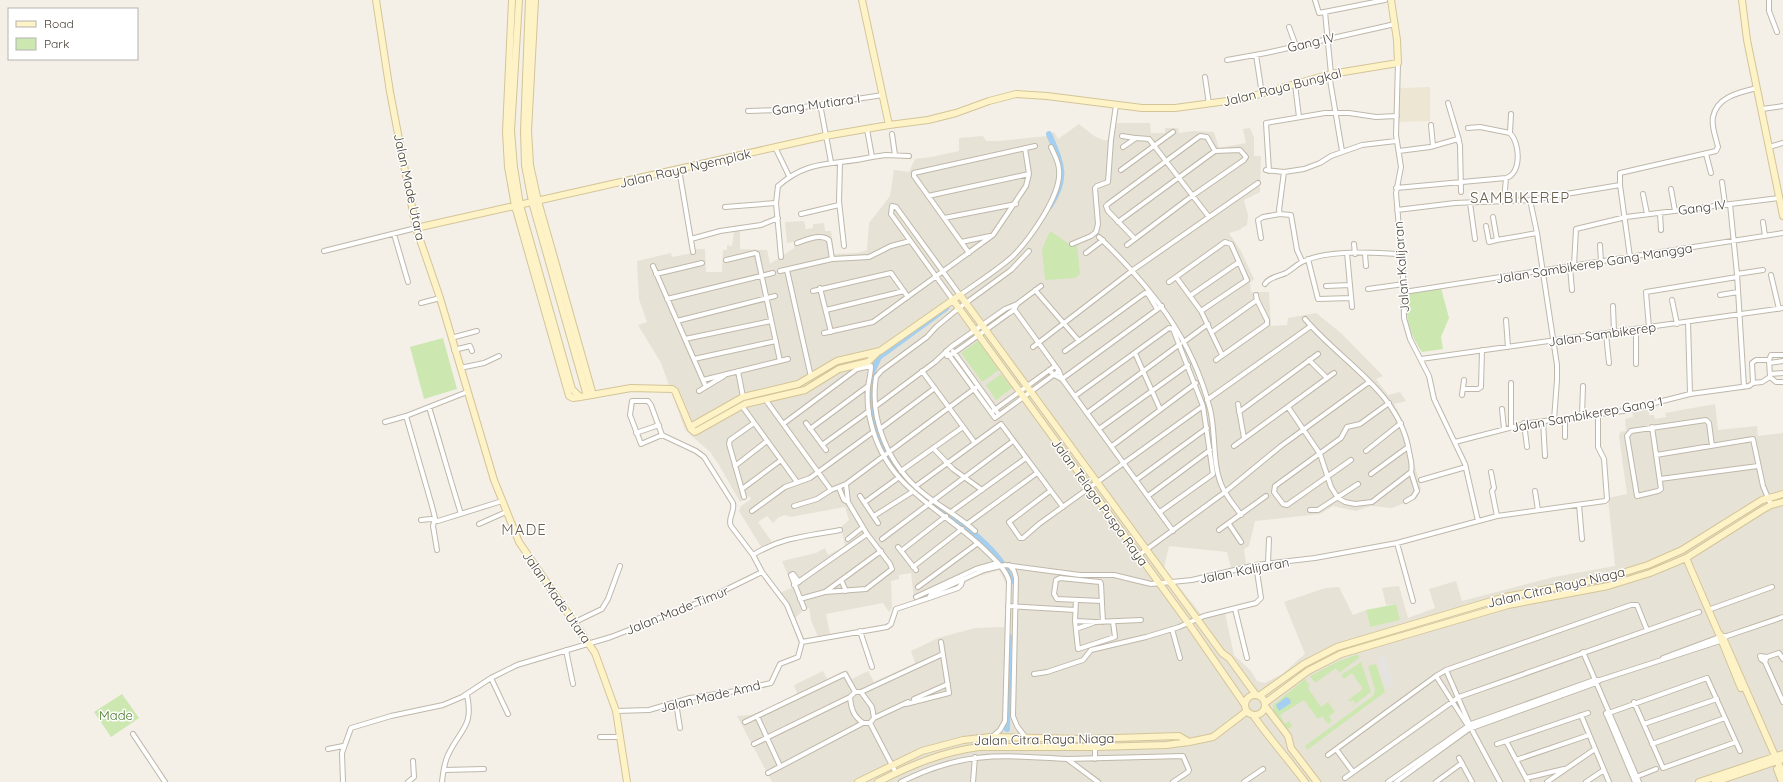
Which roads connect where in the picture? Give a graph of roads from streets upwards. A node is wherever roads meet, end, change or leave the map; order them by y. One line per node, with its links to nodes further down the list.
1 (376, 0): 118 (street, Jalan Made Utara)
2 (512, 0): 89 (street)
3 (519, 0): 89 (street)
4 (528, 0): 86 (street)
5 (535, 0): 86 (street)
6 (862, 0): 28 (street)
7 (1315, 0): 14 (street)
8 (1354, 0): 13 (street)
9 (1384, 0): 13 (street)
10 (1391, 0): 15 (street, Jalan Kalijaran)
11 (1742, 0): 26 (street)
12 (1769, 0): 17 (street)
13 (1355, 6): 14 (street)
14 (1325, 12): 18 (street)
15 (1395, 24): 18 (street, Gang IV); 22 (street, Jalan Kalijaran)
16 (1289, 27): 19 (street)
17 (1777, 32)
18 (1327, 38): 19 (street, Gang IV); 23 (street)
19 (1296, 46): 20 (street, Gang IV)
20 (1256, 55): 21 (street, Gang IV); 27 (street)
21 (1227, 60)
22 (1398, 63): 23 (street, Jalan Raya Bungkal); 39 (street, Jalan Kalijaran)
23 (1330, 74): 25 (street, Jalan Raya Bungkal); 37 (street)
24 (1205, 77): 32 (street)
25 (1295, 84): 27 (street, Jalan Raya Bungkal); 40 (street)
26 (1757, 88): 35 (street); 65 (street)
27 (1262, 94): 32 (street, Jalan Raya Bungkal)
28 (884, 95): 31 (street, Gang Mutiara I); 41 (street)
29 (1047, 96): 33 (street, Jalan Raya Bungkal); 41 (street, Jalan Raya Ngemplak)
30 (1448, 103): 51 (street)
31 (820, 104): 36 (street, Gang Mutiara I); 48 (street)
32 (1209, 104): 33 (street, Jalan Raya Bungkal)
33 (1116, 105): 134 (street)
34 (1783, 106): 35 (street)
35 (1762, 109): 60 (street)
36 (748, 111)
37 (1336, 112): 39 (street); 40 (street); 64 (street)
38 (1511, 114): 46 (street)
39 (1397, 116): 52 (street, Jalan Kalijaran)
40 (1299, 117): 74 (street)
41 (889, 125): 44 (street, Jalan Raya Ngemplak)
42 (1431, 125): 56 (street)
43 (1468, 128): 46 (street)
44 (867, 129): 48 (street, Jalan Raya Ngemplak); 68 (street)
45 (1173, 132): 54 (street)
46 (1510, 133): 79 (street)
47 (892, 134): 66 (street)
48 (825, 136): 57 (street, Jalan Raya Ngemplak); 70 (street)
49 (1122, 136): 50 (street)
50 (1136, 138): 54 (street); 59 (street)
51 (1458, 140): 56 (street); 80 (street)
52 (1396, 141): 63 (street, Jalan Kalijaran); 64 (street)
53 (1783, 143): 60 (street)
54 (1155, 145): 69 (street); 73 (street)
55 (1034, 146): 61 (street)
56 (1433, 146): 63 (street)
57 (775, 147): 72 (street, Jalan Raya Ngemplak); 77 (street)
58 (1051, 147): 192 (street)
59 (1123, 147)
60 (1769, 147): 92 (street)
61 (1025, 148): 76 (street); 90 (street)
62 (1216, 151): 69 (street); 78 (street); 91 (street)
63 (1398, 151): 84 (street, Jalan Kalijaran)
64 (1342, 152): 74 (street)
65 (1706, 154): 75 (street); 83 (street)
66 (895, 155): 67 (street); 68 (street)
67 (909, 156)
68 (872, 157): 71 (street)
69 (1166, 161): 78 (street); 115 (street)
70 (831, 162): 71 (street); 77 (street)
71 (840, 163): 101 (street)
72 (679, 169): 95 (street, Jalan Raya Ngemplak); 127 (street)
73 (1121, 170)
74 (1284, 172): 107 (street)
75 (1711, 173)
76 (1029, 174): 90 (street); 98 (street)
77 (789, 176): 96 (street)
78 (1179, 177): 91 (street); 115 (street)
79 (1506, 178): 80 (street); 94 (street)
80 (1462, 182): 84 (street); 87 (street)
81 (1722, 182): 99 (street)
82 (1258, 183): 110 (street)
83 (1620, 186): 93 (street); 112 (street)
84 (1396, 188): 103 (street, Jalan Kalijaran)
85 (1671, 189): 104 (street)
86 (532, 191): 89 (street); 95 (street)
87 (1461, 192)
88 (1643, 194): 108 (street)
89 (515, 195): 100 (street)
90 (928, 196): 114 (street)
91 (1192, 196): 110 (street); 125 (street)
92 (1779, 198): 99 (street, Gang IV); 109 (street)
93 (1530, 200): 94 (street); 120 (street)
94 (1504, 201): 97 (street)
95 (535, 202): 100 (street, Jalan Raya Ngemplak); 308 (street)
96 (776, 203): 102 (street); 113 (street)
97 (1470, 203): 103 (street); 128 (street)
98 (1016, 204): 114 (street); 123 (street)
99 (1727, 204): 104 (street, Gang IV); 131 (street)
100 (517, 205): 118 (street, Jalan Raya Ngemplak); 310 (street); 310 (street)
101 (839, 205): 106 (street); 138 (street)
102 (725, 206)
103 (1397, 210): 147 (street, Jalan Kalijaran)
104 (1675, 211): 105 (street, Gang IV)
105 (1660, 213): 108 (street, Gang IV); 119 (street)
106 (801, 214)
107 (1280, 214): 126 (street); 153 (street)
108 (1647, 214): 112 (street, Gang IV)
109 (1783, 216)
110 (1208, 217): 161 (street)
111 (1493, 217): 129 (street)
112 (1626, 217): 149 (street); 159 (street, Gang IV)
113 (778, 218): 127 (street); 148 (street)
114 (944, 218): 133 (street)
115 (1118, 222): 125 (street)
116 (1763, 222): 124 (street)
117 (1486, 226): 129 (street)
118 (416, 228): 122 (street, Jalan Raya Ngemplak); 194 (street, Jalan Made Utara)
119 (1661, 230)
120 (1537, 233): 129 (street); 162 (street)
121 (1783, 233): 124 (street, Jalan Sambikerep Gang Mangga)
122 (394, 234): 139 (street, Jalan Raya Ngemplak); 173 (street)
123 (993, 235): 133 (street); 142 (street)
124 (1765, 236): 131 (street, Jalan Sambikerep Gang Mangga)
125 (1134, 238): 136 (street)
126 (1261, 238)
127 (691, 239): 141 (street)
128 (1475, 240)
129 (1497, 240)
130 (910, 241): 150 (street); 165 (street); 171 (street)
131 (1734, 241): 149 (street, Jalan Sambikerep Gang Mangga); 168 (street)
132 (797, 242): 150 (street)
133 (961, 242): 142 (street)
134 (1072, 244)
135 (1354, 244): 145 (street)
136 (1127, 245)
137 (1600, 245): 155 (street)
138 (844, 246)
139 (324, 251)
140 (1029, 251): 201 (street)
141 (693, 252)
142 (969, 253): 165 (street)
143 (1086, 253): 161 (street)
144 (1347, 253): 145 (street); 151 (street); 177 (street)
145 (1355, 254): 146 (street)
146 (1365, 254): 147 (street); 158 (street)
147 (1401, 254): 176 (street, Jalan Kalijaran)
148 (781, 257)
149 (1630, 257): 155 (street, Jalan Sambikerep Gang Mangga)
150 (832, 259): 160 (street)
151 (1308, 259): 153 (street); 196 (street)
152 (726, 260): 170 (street)
153 (1302, 261): 175 (street)
154 (1239, 262): 172 (street); 188 (street); 213 (street)
155 (1601, 262): 159 (street, Jalan Sambikerep Gang Mangga)
156 (702, 263): 166 (street)
157 (653, 266): 166 (street)
158 (1366, 266)
159 (1572, 267): 162 (street, Jalan Sambikerep Gang Mangga); 183 (street)
160 (787, 270): 164 (street); 283 (street)
161 (1133, 270): 205 (street); 221 (street)
162 (1542, 270): 186 (street, Jalan Sambikerep Gang Mangga); 240 (street)
163 (1763, 270): 168 (street)
164 (780, 271)
165 (944, 271): 171 (street); 192 (street)
166 (656, 274): 197 (street)
167 (773, 274): 170 (street)
168 (1737, 275): 187 (street); 226 (street)
169 (1772, 275): 210 (street)
170 (762, 276): 195 (street); 197 (street)
171 (936, 277): 193 (street); 202 (street)
172 (1176, 277): 174 (street); 188 (street)
173 (408, 282)
174 (1169, 282)
175 (1266, 284)
176 (1404, 284): 181 (street); 186 (street, Jalan Kalijaran)
177 (1350, 285): 179 (street); 196 (street)
178 (1040, 286): 182 (street)
179 (1326, 286)
180 (820, 288): 184 (street); 185 (street); 211 (street)
181 (1368, 289)
182 (1035, 290): 203 (street); 221 (street)
183 (1572, 290)
184 (813, 291)
185 (904, 291): 193 (street); 211 (street)
186 (1404, 292): 259 (street, Jalan Kalijaran)
187 (1738, 292): 190 (street); 215 (street)
188 (1190, 295): 213 (street)
189 (1256, 295): 198 (street)
190 (1720, 295)
191 (774, 296): 195 (street)
192 (960, 296): 201 (street, Jalan Telaga Puspa Raya); 202 (street)
193 (908, 297): 229 (street)
194 (440, 298): 200 (street); 235 (street, Jalan Made Utara)
195 (767, 298): 217 (street); 219 (street)
196 (1351, 298): 207 (street)
197 (667, 299): 217 (street)
198 (1257, 300): 230 (street); 254 (street)
199 (1672, 300): 223 (street)
200 (421, 303)
201 (965, 303): 202 (street); 225 (street, Jalan Telaga Puspa Raya)
202 (956, 304): 233 (street, Jalan Telaga Puspa Raya); 267 (street); 317 (street)
203 (1017, 304): 204 (street); 212 (street)
204 (1011, 306): 208 (street); 212 (street)
205 (1162, 306): 209 (street); 239 (street)
206 (1613, 306): 231 (street)
207 (1352, 307)
208 (1005, 309): 214 (street); 225 (street)
209 (1158, 309): 238 (street); 285 (street)
210 (1781, 309): 215 (street, Jalan Sambikerep)
211 (826, 310): 229 (street)
212 (1014, 310): 214 (street); 241 (street)
213 (1201, 311): 222 (street)
214 (1008, 314): 225 (street)
215 (1739, 315): 220 (street, Jalan Sambikerep); 297 (street)
216 (1305, 319): 224 (street)
217 (677, 320): 236 (street)
218 (1506, 320): 245 (street)
219 (771, 321): 236 (street); 237 (street)
220 (1688, 322): 223 (street, Jalan Sambikerep); 306 (street)
221 (1064, 323): 238 (street); 241 (street)
222 (1208, 324): 230 (street); 239 (street)
223 (1677, 324): 226 (street, Jalan Sambikerep)
224 (1311, 326): 288 (street); 313 (street)
225 (984, 328): 233 (street); 300 (street, Jalan Telaga Puspa Raya)
226 (1649, 328): 227 (street, Jalan Sambikerep)
227 (1636, 330): 231 (street, Jalan Sambikerep); 269 (street)
228 (476, 331): 235 (street)
229 (830, 332): 232 (street)
230 (1212, 332): 254 (street)
231 (1614, 332): 234 (street, Jalan Sambikerep)
232 (824, 333)
233 (977, 333): 243 (street); 251 (street); 305 (street, Jalan Telaga Puspa Raya)
234 (1606, 334): 240 (street, Jalan Sambikerep); 268 (street)
235 (451, 338): 246 (street, Jalan Made Utara)
236 (685, 339): 260 (street)
237 (776, 341): 260 (street); 264 (street)
238 (1078, 341): 250 (street)
239 (1184, 341): 313 (street)
240 (1554, 341): 245 (street, Jalan Sambikerep); 332 (street)
241 (1038, 342): 244 (street); 270 (street)
242 (1180, 344): 252 (street); 271 (street); 274 (street)
243 (951, 347): 249 (street); 251 (street)
244 (1032, 347)
245 (1508, 347): 247 (street, Jalan Sambikerep)
246 (454, 350): 248 (street); 272 (street, Jalan Made Utara)
247 (1482, 350): 259 (street, Jalan Sambikerep); 301 (street)
248 (472, 351)
249 (946, 351): 257 (street); 258 (street)
250 (1065, 351)
251 (954, 352): 258 (street); 294 (street)
252 (1135, 353): 274 (street); 309 (street)
253 (1318, 354): 263 (street)
254 (1222, 355): 262 (street)
255 (1783, 355): 265 (street)
256 (499, 356): 272 (street)
257 (942, 356): 258 (street); 276 (street)
258 (950, 356): 299 (street)
259 (1421, 358): 358 (street, Jalan Kalijaran)
260 (694, 359): 286 (street)
261 (788, 359): 264 (street)
262 (1216, 360)
263 (1309, 360): 284 (street); 326 (street)
264 (780, 361): 275 (street)
265 (1769, 361): 266 (street); 282 (street); 292 (street)
266 (1783, 361)
267 (870, 362): 283 (street); 293 (street); 312 (street); 338 (street)
268 (1609, 363)
269 (1636, 364)
270 (1056, 366): 273 (street); 277 (street)
271 (1188, 366): 290 (street); 302 (street)
272 (460, 368): 304 (street, Jalan Made Utara)
273 (1049, 370): 281 (street); 300 (street)
274 (1144, 370): 302 (street); 327 (street)
275 (738, 371): 280 (street); 311 (street)
276 (922, 371): 298 (street); 317 (street)
277 (1059, 371): 281 (street); 285 (street)
278 (1334, 372): 284 (street)
279 (1783, 373): 282 (street, Jalan Sambikerep Gang 1)
280 (727, 374): 286 (street); 296 (street)
281 (1054, 375): 285 (street); 300 (street)
282 (1770, 376): 289 (street); 292 (street, Jalan Sambikerep Gang 1)
283 (811, 378): 311 (street)
284 (1327, 378): 319 (street)
285 (1062, 379): 309 (street)
286 (703, 380): 296 (street)
287 (1464, 380): 301 (street)
288 (1369, 382): 314 (street); 350 (street)
289 (1783, 382)
290 (1196, 383): 318 (street); 322 (street)
291 (1511, 383): 343 (street)
292 (1753, 383): 297 (street, Jalan Sambikerep Gang 1)
293 (868, 386): 324 (street); 346 (street)
294 (978, 386): 299 (street); 325 (street)
295 (1583, 386): 330 (street)
296 (706, 387): 303 (street)
297 (1744, 387): 306 (street, Jalan Sambikerep Gang 1)
298 (935, 388): 321 (street); 347 (street)
299 (974, 389): 321 (street); 325 (street)
300 (1029, 389): 305 (street); 395 (street, Jalan Telaga Puspa Raya)
301 (1463, 389): 307 (street)
302 (1153, 390): 322 (street); 348 (street)
303 (699, 391)
304 (467, 392): 320 (street); 415 (street, Jalan Made Utara)
305 (1022, 394): 325 (street); 325 (street); 400 (street, Jalan Telaga Puspa Raya)
306 (1690, 394): 328 (street, Jalan Sambikerep Gang 1)
307 (1462, 395)
308 (590, 396): 310 (street); 341 (street)
309 (1075, 396): 327 (street)
310 (580, 397)
311 (743, 397): 341 (street)
312 (765, 399): 316 (street); 338 (street)
313 (1207, 400): 407 (street)
314 (1389, 403): 339 (street); 371 (street)
315 (1238, 404): 326 (street)
316 (742, 406): 335 (street); 341 (street)
317 (876, 406): 347 (street)
318 (1203, 406): 345 (street); 378 (street)
319 (1288, 406): 350 (street); 355 (street)
320 (429, 407): 329 (street); 431 (street)
321 (949, 408): 342 (street); 370 (street)
322 (1160, 409): 361 (street)
323 (1502, 409): 349 (street)
324 (869, 411): 351 (street); 360 (street)
325 (993, 411)
326 (1239, 412): 355 (street)
327 (1087, 413): 348 (street)
328 (1598, 414): 330 (street, Jalan Sambikerep Gang 1); 421 (street, Jalan Kalijaran)
329 (406, 416): 334 (street); 437 (street)
330 (1582, 416): 331 (street, Jalan Sambikerep Gang 1)
331 (1562, 419): 332 (street, Jalan Sambikerep Gang 1); 354 (street)
332 (1554, 420): 333 (street, Jalan Sambikerep Gang 1)
333 (1543, 421): 337 (street, Jalan Sambikerep Gang 1); 373 (street)
334 (385, 422)
335 (754, 423): 356 (street); 379 (street)
336 (806, 423): 346 (street)
337 (1524, 423): 343 (street, Jalan Sambikerep Gang 1); 365 (street)
338 (783, 424): 383 (street)
339 (1401, 424): 364 (street); 369 (street)
340 (658, 425): 352 (street); 352 (street); 353 (street)
341 (690, 427)
342 (963, 427): 359 (street); 366 (street)
343 (1511, 427): 349 (street, Jalan Sambikerep Gang 1)
344 (1652, 427): 363 (street); 372 (street); 391 (street)
345 (1207, 428): 368 (street); 392 (street)
346 (810, 429): 360 (street)
347 (880, 429): 370 (street)
348 (1099, 429): 361 (street)
349 (1504, 429): 358 (street, Jalan Sambikerep Gang 1)
350 (1304, 430): 371 (street); 407 (street)
351 (873, 432): 370 (street); 383 (street)
352 (636, 433): 353 (street)
353 (662, 435): 462 (street)
354 (1565, 437)
355 (1244, 438): 362 (street)
356 (767, 441): 375 (street); 379 (street)
357 (1013, 441): 359 (street); 374 (street); 390 (street)
358 (1455, 442): 381 (street, Jalan Kalijaran)
359 (975, 443): 377 (street)
360 (822, 445): 367 (street)
361 (1112, 446): 378 (street)
362 (1234, 446)
363 (1712, 446): 372 (street); 380 (street)
364 (1408, 447): 384 (street); 387 (street)
365 (1527, 447)
366 (933, 448): 377 (street); 382 (street)
367 (826, 450)
368 (1210, 450): 410 (street); 430 (street)
369 (1366, 451)
370 (887, 454): 382 (street); 389 (street); 396 (street)
371 (1320, 454): 388 (street); 388 (street)
372 (1656, 455): 391 (street)
373 (1545, 456)
374 (1026, 458): 386 (street); 403 (street)
375 (781, 460): 394 (street); 401 (street)
376 (1351, 460): 388 (street)
377 (947, 463): 390 (street); 398 (street)
378 (1124, 463): 392 (street); 395 (street)
379 (734, 466): 401 (street)
380 (1758, 466): 391 (street); 414 (street)
381 (1466, 467): 393 (street); 438 (street, Jalan Kalijaran)
382 (901, 471): 398 (street)
383 (818, 472): 394 (street); 402 (street)
384 (1411, 472): 413 (street); 416 (street)
385 (1491, 472): 435 (street)
386 (1037, 474): 404 (street); 441 (street)
387 (1372, 474)
388 (1327, 477): 413 (street)
389 (898, 478): 406 (street); 418 (street)
390 (964, 478): 403 (street); 419 (street)
391 (1660, 479)
392 (1136, 480): 410 (street)
393 (1421, 480)
394 (797, 482): 427 (street)
395 (1097, 482): 400 (street); 460 (street, Jalan Telaga Puspa Raya)
396 (846, 484): 399 (street); 417 (street)
397 (1358, 484): 413 (street)
398 (916, 486): 419 (street)
399 (839, 488): 402 (street); 417 (street)
400 (1090, 488): 424 (street); 463 (street, Jalan Telaga Puspa Raya)
401 (742, 489): 412 (street)
402 (830, 490): 422 (street)
403 (982, 490): 429 (street)
404 (1050, 491): 424 (street); 424 (street)
405 (1535, 491): 426 (street)
406 (912, 492): 419 (street); 433 (street)
407 (1225, 492): 432 (street); 449 (street)
408 (1783, 494): 414 (street, Jalan Citra Raya Niaga)
409 (860, 496): 418 (street)
410 (1148, 496): 430 (street)
411 (1266, 496): 432 (street)
412 (744, 497)
413 (1338, 498): 425 (street)
414 (1767, 498): 423 (street); 443 (street, Jalan Citra Raya Niaga)
415 (502, 500): 428 (street, Jalan Made Utara); 431 (street)
416 (1406, 501)
417 (848, 502): 444 (street)
418 (865, 502): 433 (street)
419 (931, 502): 429 (street); 434 (street); 453 (street)
420 (1783, 502): 423 (street, Jalan Citra Raya Niaga)
421 (1579, 504): 426 (street, Jalan Kalijaran); 455 (street)
422 (794, 506)
423 (1771, 506): 450 (street, Jalan Citra Raya Niaga)
424 (1062, 507)
425 (1310, 510)
426 (1538, 510): 435 (street, Jalan Kalijaran)
427 (752, 511)
428 (506, 512): 440 (street); 498 (street, Jalan Made Utara)
429 (951, 512): 441 (street)
430 (1160, 512): 449 (street)
431 (462, 514): 437 (street)
432 (1240, 515): 442 (street)
433 (874, 516): 439 (street)
434 (946, 516): 446 (street); 446 (street)
435 (1497, 516): 438 (street, Jalan Kalijaran)
436 (421, 520): 437 (street)
437 (433, 520): 459 (street)
438 (1478, 520): 458 (street, Jalan Kalijaran)
439 (878, 523)
440 (479, 524)
441 (967, 524): 448 (street)
442 (1229, 524): 447 (street); 456 (street)
443 (1724, 525): 450 (street); 470 (street, Jalan Citra Raya Niaga)
444 (863, 527): 451 (street); 452 (street)
445 (840, 530): 462 (street)
446 (962, 530): 457 (street)
447 (1219, 530)
448 (974, 531)
449 (1173, 531): 460 (street)
450 (1730, 532): 464 (street, Jalan Citra Raya Niaga)
451 (867, 534): 461 (street); 472 (street)
452 (848, 539)
453 (882, 539)
454 (1269, 539): 465 (street)
455 (1582, 539)
456 (1241, 542)
457 (978, 543): 466 (street); 477 (street)
458 (1397, 543): 465 (street, Jalan Kalijaran); 485 (street)
459 (437, 550)
460 (1147, 550): 463 (street); 473 (street, Jalan Telaga Puspa Raya)
461 (881, 551): 471 (street); 479 (street)
462 (753, 555): 469 (street)
463 (1139, 556): 475 (street, Jalan Telaga Puspa Raya)
464 (1686, 558): 474 (street, Jalan Citra Raya Niaga); 491 (street)
465 (1268, 563): 467 (street, Jalan Kalijaran)
466 (1002, 565): 475 (street, Jalan Kalijaran); 481 (street); 486 (street); 487 (street); 507 (street)
467 (1256, 565): 473 (street, Jalan Kalijaran); 489 (street)
468 (620, 566): 498 (street)
469 (762, 572): 509 (street); 511 (street, Jalan Made Timur)
470 (1620, 574): 474 (street); 496 (street, Jalan Citra Raya Niaga)
471 (841, 580): 479 (street); 480 (street)
472 (799, 582): 476 (street); 476 (street)
473 (1170, 582): 475 (street, Jalan Kalijaran); 494 (street, Jalan Telaga Puspa Raya)
474 (1623, 582): 503 (street, Jalan Citra Raya Niaga)
475 (1160, 584): 502 (street, Jalan Telaga Puspa Raya)
476 (794, 585): 482 (street)
477 (918, 587)
478 (1772, 587): 491 (street)
479 (846, 590): 480 (street)
480 (825, 592): 482 (street)
481 (916, 596)
482 (800, 599): 488 (street)
483 (1076, 600): 484 (street); 484 (street); 490 (street)
484 (1102, 601): 500 (street)
485 (1413, 601)
486 (1009, 606): 487 (street); 562 (street)
487 (1016, 606): 490 (street); 563 (street)
488 (804, 608)
489 (1235, 609): 494 (street); 517 (street)
490 (1075, 610): 497 (street)
491 (1708, 610): 508 (street)
492 (1699, 612): 506 (street)
493 (1783, 617): 508 (street)
494 (1198, 619): 502 (street); 514 (street, Jalan Telaga Puspa Raya)
495 (1141, 620): 501 (street)
496 (1430, 620): 503 (street); 531 (street, Jalan Citra Raya Niaga)
497 (1075, 621): 499 (street); 504 (street)
498 (575, 622): 511 (street, Jalan Made Utara)
499 (1095, 622): 500 (street); 504 (street)
500 (1103, 622): 501 (street)
501 (1113, 622): 504 (street)
502 (1189, 624): 505 (street); 518 (street, Jalan Telaga Puspa Raya)
503 (1432, 628): 540 (street, Jalan Citra Raya Niaga)
504 (1076, 629)
505 (1172, 629): 516 (street); 522 (street)
506 (1647, 630): 513 (street); 521 (street)
507 (860, 631): 509 (street); 520 (street)
508 (1722, 637): 525 (street); 586 (street)
509 (802, 642): 538 (street, Jalan Made Amd)
510 (941, 642): 515 (street)
511 (590, 643): 512 (street, Jalan Made Timur); 542 (street, Jalan Made Utara)
512 (566, 650): 524 (street, Jalan Made Timur); 526 (street)
513 (1583, 652): 525 (street); 533 (street)
514 (1222, 653): 518 (street); 531 (street, Jalan Telaga Puspa Raya)
515 (943, 654): 527 (street); 529 (street)
516 (1180, 658)
517 (1248, 658)
518 (1214, 659): 541 (street, Jalan Telaga Puspa Raya)
519 (1783, 659): 537 (street)
520 (872, 667)
521 (1446, 670): 523 (street); 533 (street)
522 (1034, 674)
523 (1436, 676): 535 (street); 575 (street)
524 (491, 678): 530 (street, Jalan Made Timur); 545 (street)
525 (1595, 681): 543 (street); 555 (street)
526 (573, 684)
527 (948, 684): 539 (street); 539 (street)
528 (855, 692): 529 (street); 532 (street); 548 (street)
529 (861, 692): 549 (street)
530 (467, 695): 571 (street, Jalan Made Timur); 597 (street)
531 (1258, 696): 540 (street); 541 (street)
532 (850, 697): 552 (street); 561 (street)
533 (1459, 697): 535 (street); 555 (street)
534 (1717, 699): 536 (street); 550 (street); 554 (street)
535 (1451, 701): 555 (street); 599 (street)
536 (1634, 702): 543 (street); 554 (street)
537 (1783, 702)
538 (676, 703): 542 (street, Jalan Made Amd); 556 (street)
539 (906, 704): 549 (street)
540 (1265, 704): 546 (street); 574 (street)
541 (1246, 708): 546 (street); 566 (street, Jalan Citra Raya Niaga)
542 (616, 711): 560 (street, Jalan Made Utara)
543 (1607, 711): 604 (street)
544 (1588, 713): 547 (street)
545 (508, 714)
546 (1253, 715): 579 (street)
547 (1581, 715): 558 (street); 565 (street)
548 (757, 716): 551 (street); 561 (street)
549 (874, 718): 553 (street)
550 (1726, 718): 567 (street); 570 (street)
551 (745, 722)
552 (863, 723): 553 (street); 592 (street)
553 (870, 723): 590 (street)
554 (1644, 724): 570 (street)
555 (1470, 726): 591 (street); 624 (street)
556 (680, 728)
557 (133, 734): 606 (street)
558 (1589, 735): 576 (street); 587 (street)
559 (600, 737): 560 (street)
560 (621, 737): 610 (street, Jalan Made Utara)
561 (767, 737): 568 (street); 592 (street)
562 (991, 737): 563 (street, Jalan Citra Raya Niaga); 590 (street, Jalan Citra Raya Niaga)
563 (1026, 738): 564 (street, Jalan Citra Raya Niaga)
564 (1083, 739): 566 (street, Jalan Citra Raya Niaga); 572 (street)
565 (1506, 741): 569 (street); 587 (street)
566 (1189, 742): 573 (street, Jalan Citra Raya Niaga)
567 (1736, 742): 570 (street); 578 (street)
568 (754, 744)
569 (1497, 744)
570 (1652, 744)
571 (343, 746): 577 (street); 607 (street)
572 (1084, 747): 573 (street, Jalan Citra Raya Niaga); 601 (street, Jalan Citra Raya Niaga)
573 (1095, 747): 585 (street)
574 (1291, 748): 579 (street); 619 (street)
575 (1336, 749): 581 (street); 599 (street)
576 (1595, 749): 593 (street); 598 (street)
577 (328, 750)
578 (1740, 751)
579 (1284, 754): 618 (street)
580 (1783, 754): 586 (street)
581 (1328, 755)
582 (975, 757): 584 (street); 613 (street); 614 (street)
583 (1459, 758): 589 (street)
584 (1067, 759): 585 (street); 615 (street)
585 (1095, 759): 616 (street)
586 (1776, 759): 602 (street); 629 (street); 630 (street); 631 (street)
587 (1516, 760): 605 (street)
588 (413, 761): 608 (street)
589 (1462, 763): 622 (street); 623 (street)
590 (892, 765): 601 (street); 611 (street, Jalan Citra Raya Niaga)
591 (1416, 765): 620 (street); 621 (street)
592 (780, 766): 600 (street)
593 (1569, 767): 605 (street); 625 (street)
594 (484, 769): 597 (street)
595 (1263, 769): 617 (street)
596 (1656, 769): 604 (street)
597 (444, 770): 609 (street)
598 (1604, 770): 626 (street); 627 (street)
599 (1353, 772): 603 (street)
600 (768, 773)
601 (896, 773): 612 (street, Jalan Citra Raya Niaga)
602 (1783, 774)
603 (1345, 778)
604 (1635, 779): 628 (street)
605 (1527, 780)
606 (165, 782)
607 (343, 782)
608 (408, 782)
609 (442, 782)
610 (627, 782)
611 (858, 782)
612 (878, 782)
613 (901, 782)
614 (973, 782)
615 (1098, 782)
616 (1173, 782)
617 (1244, 782)
618 (1305, 782)
619 (1316, 782)
620 (1388, 782)
621 (1396, 782)
622 (1436, 782)
623 (1472, 782)
624 (1500, 782)
625 (1547, 782)
626 (1586, 782)
627 (1610, 782)
628 (1639, 782)
629 (1699, 782)
630 (1715, 782)
631 (1782, 782)

